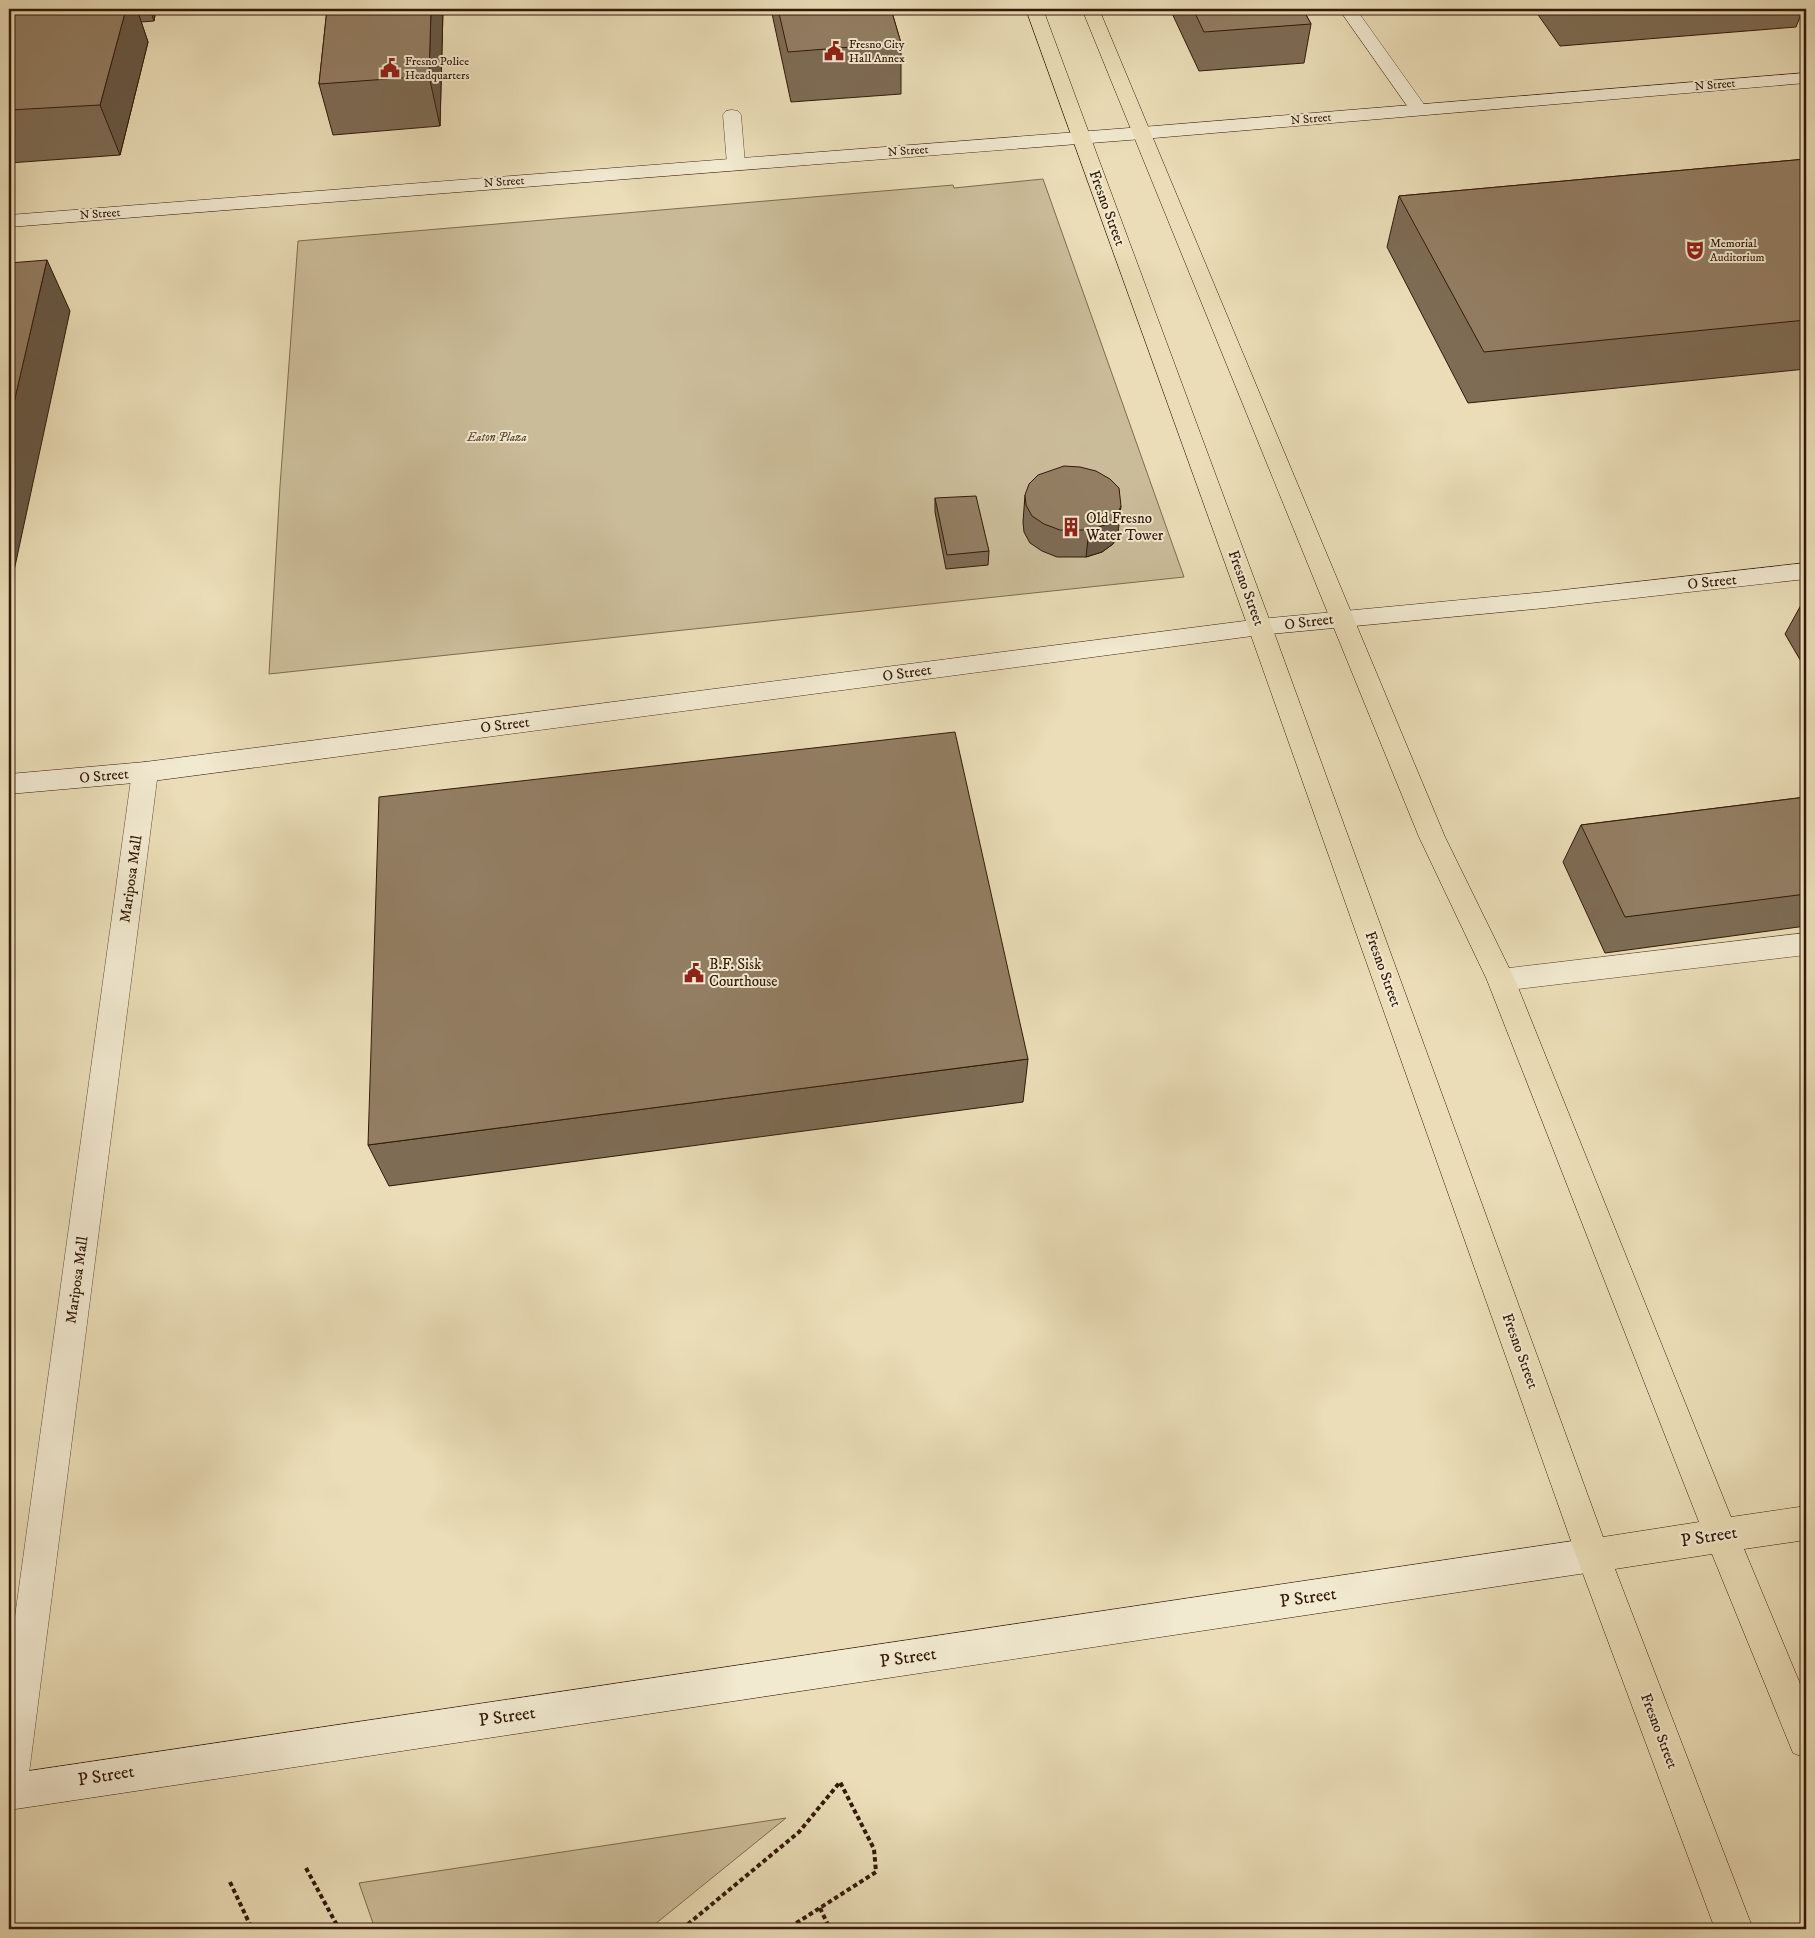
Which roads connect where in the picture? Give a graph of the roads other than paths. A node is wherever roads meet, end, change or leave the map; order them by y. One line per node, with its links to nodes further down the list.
1 (1034, 9): 8 (main road, Fresno Street)
2 (1090, 9): 7 (main road)
3 (1348, 9): 5 (street)
4 (1806, 78): 5 (street, N Street)
5 (1419, 110): 7 (street, N Street)
6 (732, 115): 9 (street)
7 (1142, 133): 8 (street, N Street); 12 (main road)
8 (1081, 138): 9 (street, N Street); 13 (main road, Fresno Street)
9 (736, 164): 10 (street, N Street)
10 (9, 221)
11 (1806, 572): 12 (street, O Street)
12 (1342, 618): 13 (street, O Street); 17 (main road)
13 (1260, 627): 14 (street, O Street); 20 (main road, Fresno Street)
14 (145, 772): 15 (street, O Street); 22 (street, Mariposa Mall)
15 (9, 784)
16 (1806, 944): 17 (street)
17 (1501, 980): 19 (main road)
18 (1806, 1523): 19 (main road, P Street)
19 (1720, 1535): 20 (main road, P Street); 21 (main road)
20 (1593, 1555): 22 (street, P Street); 23 (main road, Fresno Street)
21 (1806, 1740)
22 (9, 1790)
23 (1734, 1929)

